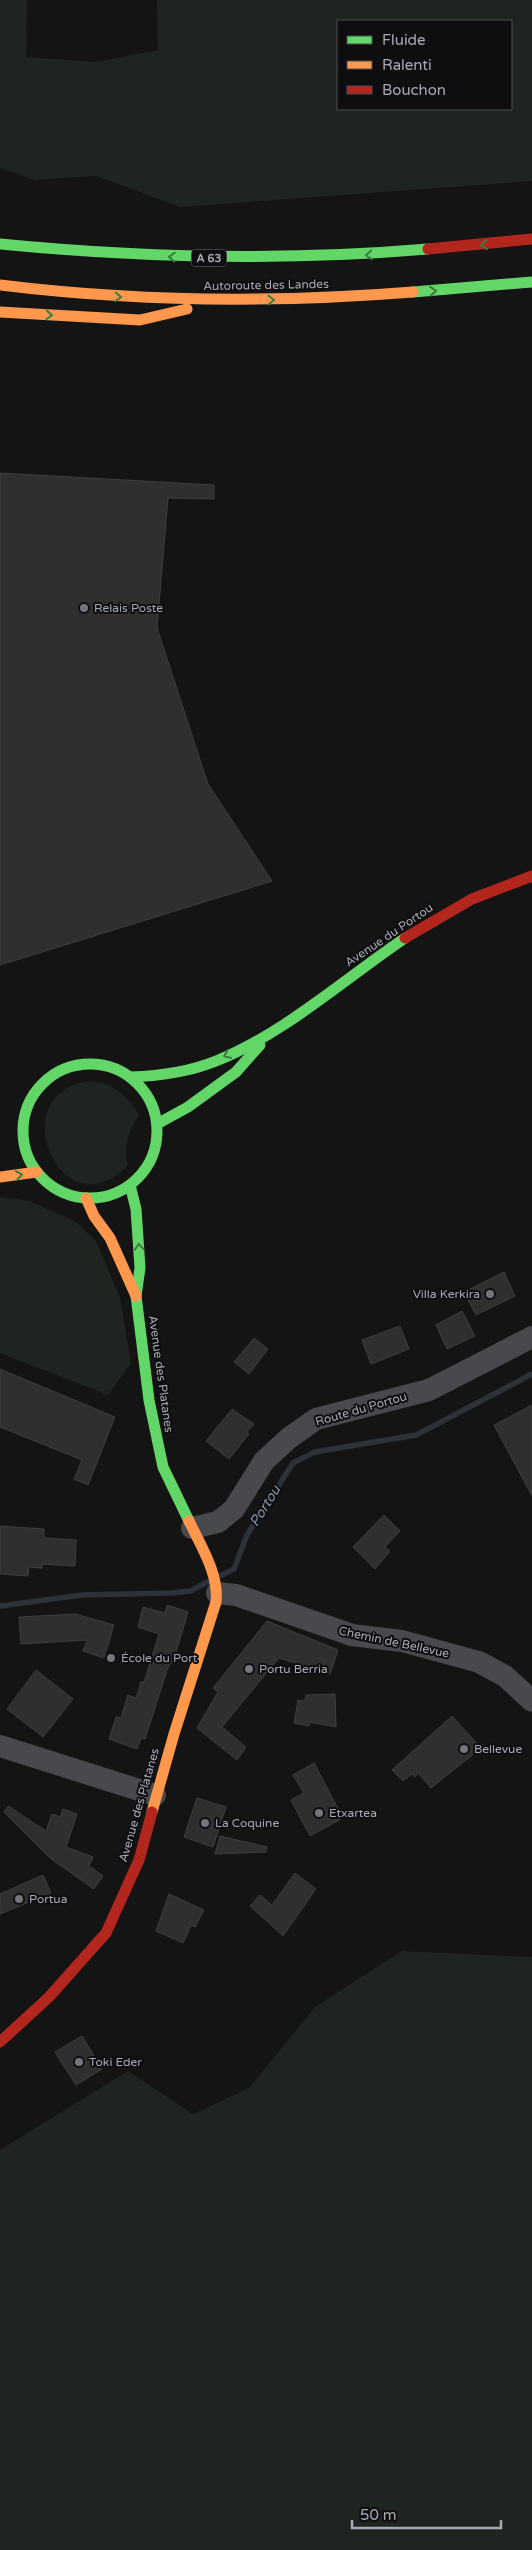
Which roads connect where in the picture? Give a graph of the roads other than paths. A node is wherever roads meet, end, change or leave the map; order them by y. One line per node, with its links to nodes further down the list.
1 (532, 239): 2 (main road, Autoroute des Landes / A 63, one-way to 2)
2 (0, 244)
3 (532, 282): 5 (main road, Autoroute des Landes, one-way to 3)
4 (0, 285): 5 (main road, Autoroute des Landes, one-way to 5)
5 (222, 301): 6 (main road, one-way to 5)
6 (0, 312)
7 (532, 876): 8 (main road, Avenue du Portou)
8 (270, 1033): 9 (main road, Avenue du Portou, one-way to 9); 11 (main road, Avenue du Portou)
9 (130, 1077): 10 (main road); 11 (main road)
10 (25, 1114): 12 (main road); 13 (main road)
11 (157, 1124): 15 (main road)
12 (8, 1125)
13 (37, 1172): 14 (main road, one-way to 13); 16 (main road)
14 (0, 1177)
15 (130, 1185): 16 (main road); 17 (main road, Avenue des Platanes, one-way to 15)
16 (86, 1198): 17 (main road, Avenue des Platanes)
17 (136, 1296): 19 (main road, Avenue des Platanes)
18 (532, 1337): 19 (street, Route du Portou)
19 (192, 1528): 20 (main road, Avenue des Platanes)
20 (217, 1593): 21 (street, Chemin de Bellevue); 23 (main road, Avenue des Platanes)
21 (532, 1701)
22 (0, 1746): 23 (street)
23 (156, 1796): 24 (main road, Avenue des Platanes)
24 (0, 2042)

